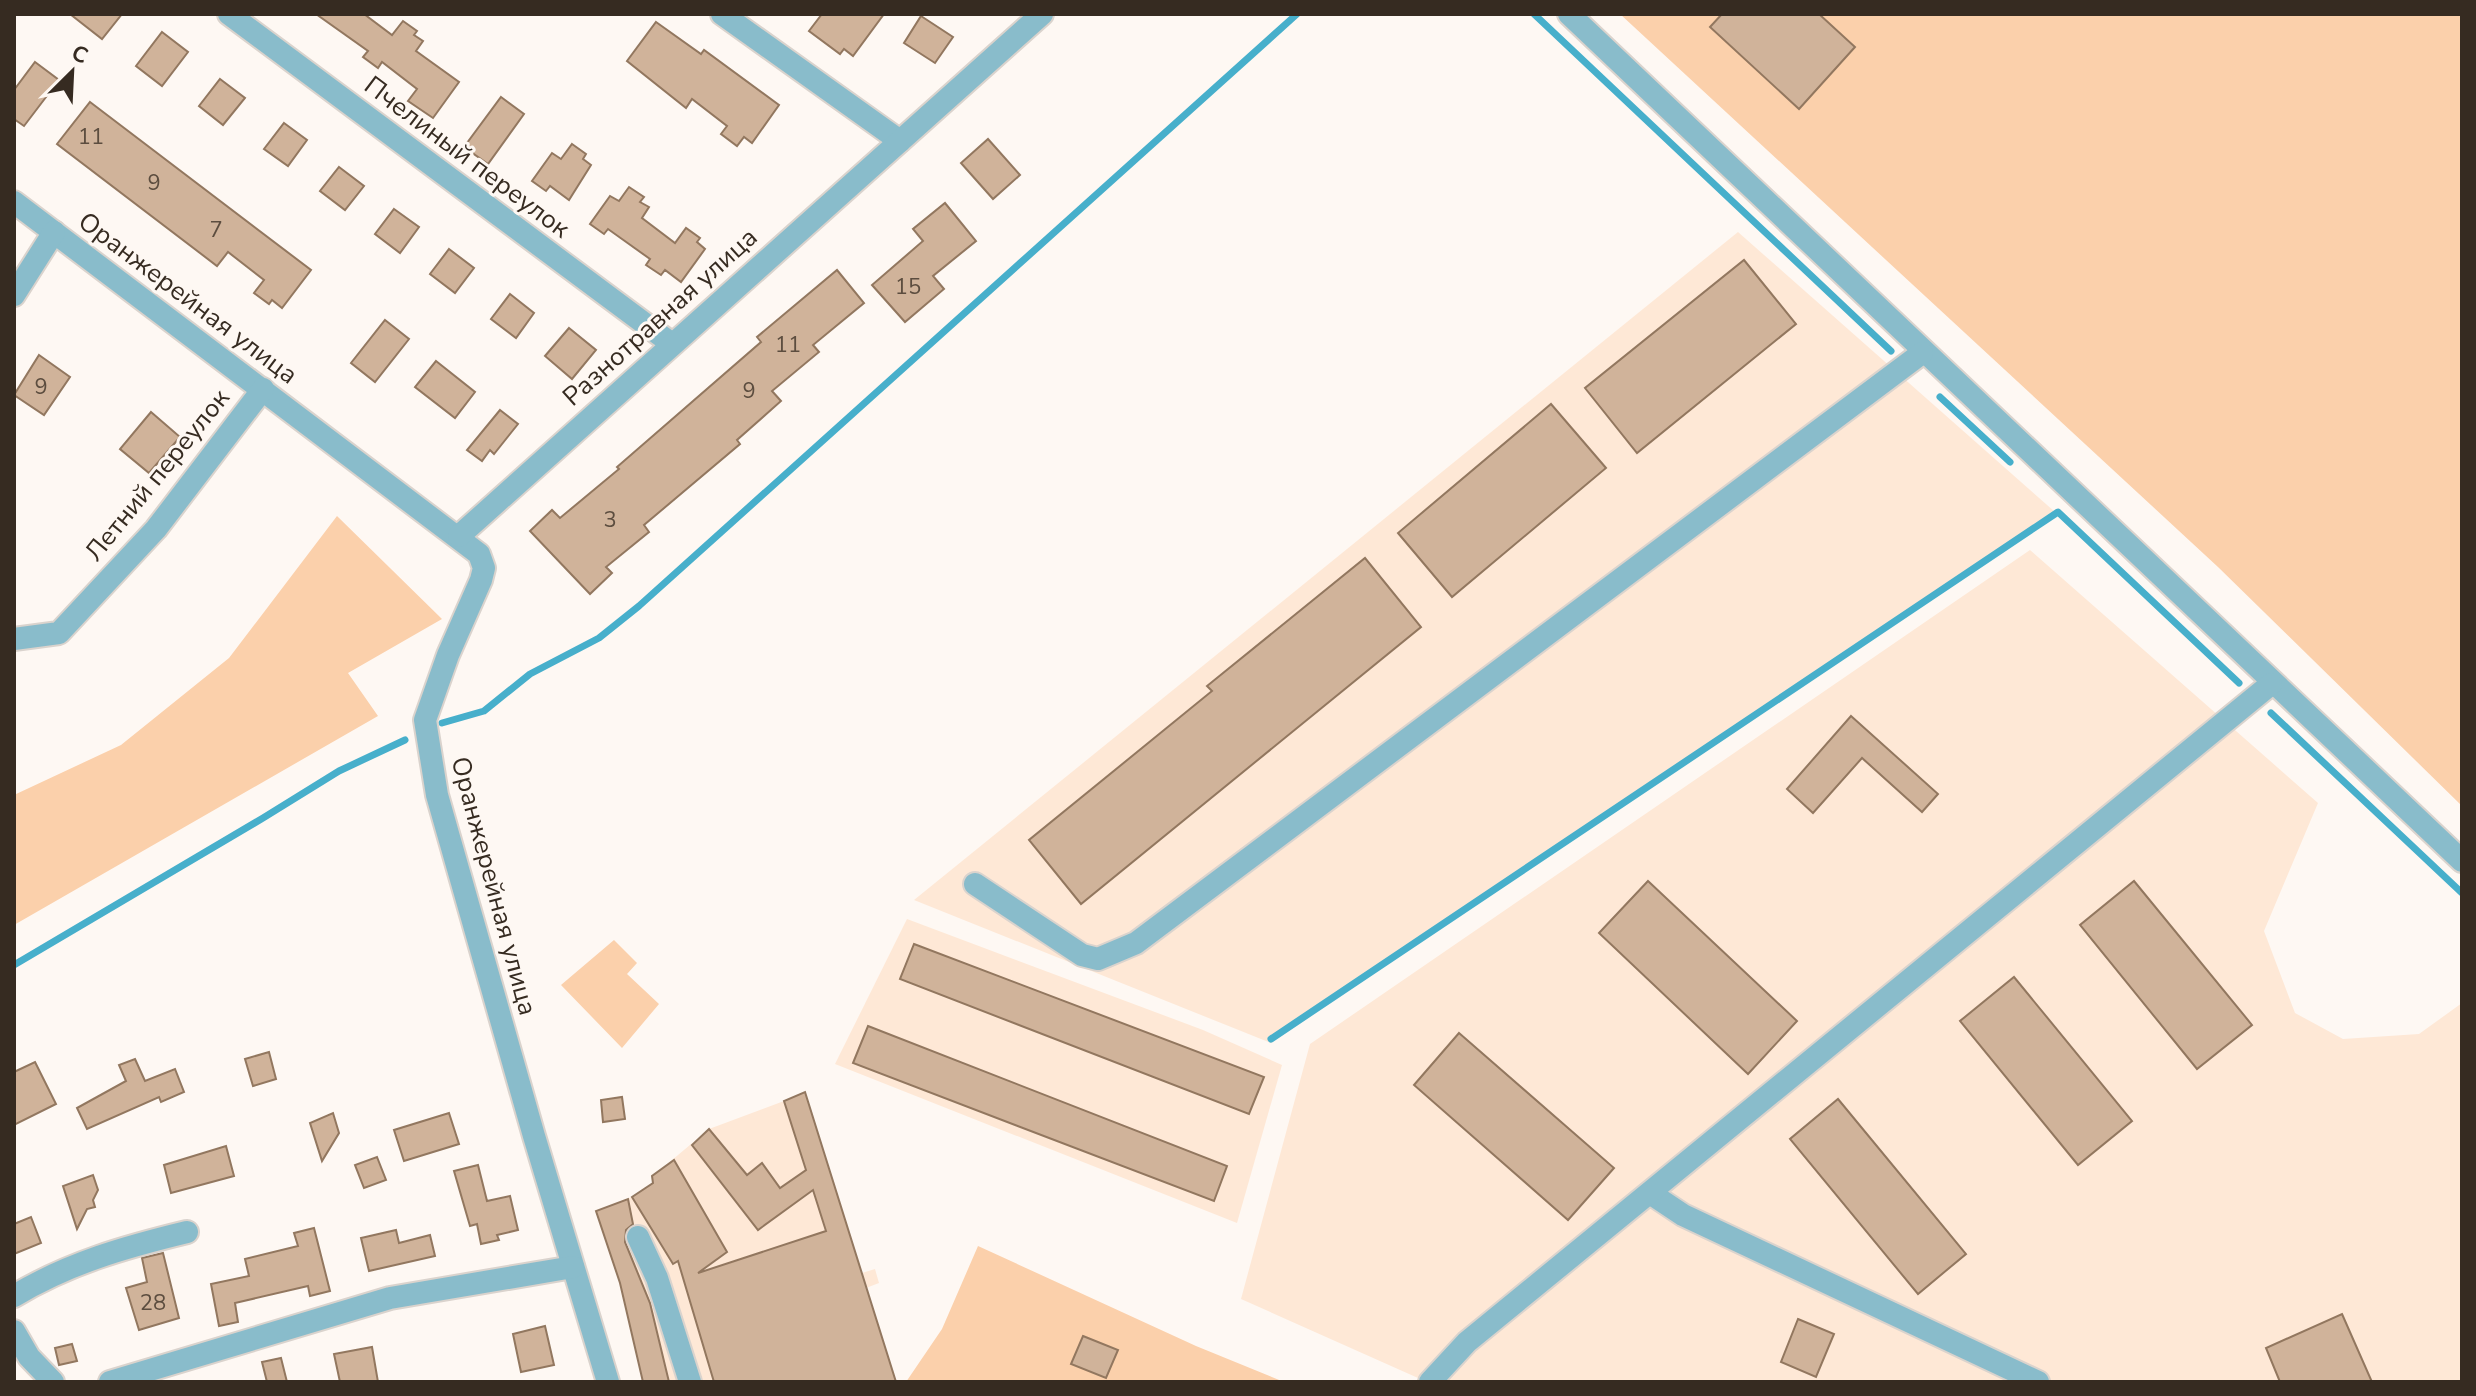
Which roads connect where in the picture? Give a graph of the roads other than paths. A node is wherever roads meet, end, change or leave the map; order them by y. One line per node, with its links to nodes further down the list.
1 (229, 14): 9 (street, Пчелиный переулок)
2 (722, 14): 5 (street)
3 (1042, 14): 5 (street, Разнотравная улица)
4 (1569, 14): 10 (street)
5 (900, 141): 9 (street, Разнотравная улица)
6 (14, 202): 7 (street, Оранжерейная улица)
7 (54, 232): 8 (street); 11 (street, Оранжерейная улица)
8 (14, 295)
9 (672, 344): 12 (street, Разнотравная улица)
10 (1922, 353): 14 (street); 16 (street)
11 (263, 389): 12 (street, Оранжерейная улица); 13 (street, Летний переулок)
12 (459, 536): 20 (street, Оранжерейная улица)
13 (14, 639)
14 (2271, 684): 15 (street); 17 (street)
15 (2462, 861)
16 (975, 884)
17 (1650, 1193): 27 (street); 28 (street)
18 (187, 1232): 21 (street)
19 (638, 1237): 26 (street)
20 (573, 1267): 24 (street); 25 (street, Оранжерейная улица)
21 (14, 1296)
22 (14, 1331): 23 (street)
23 (53, 1382)
24 (110, 1382)
25 (608, 1382)
26 (690, 1382)
27 (1430, 1382)
28 (2038, 1382)

